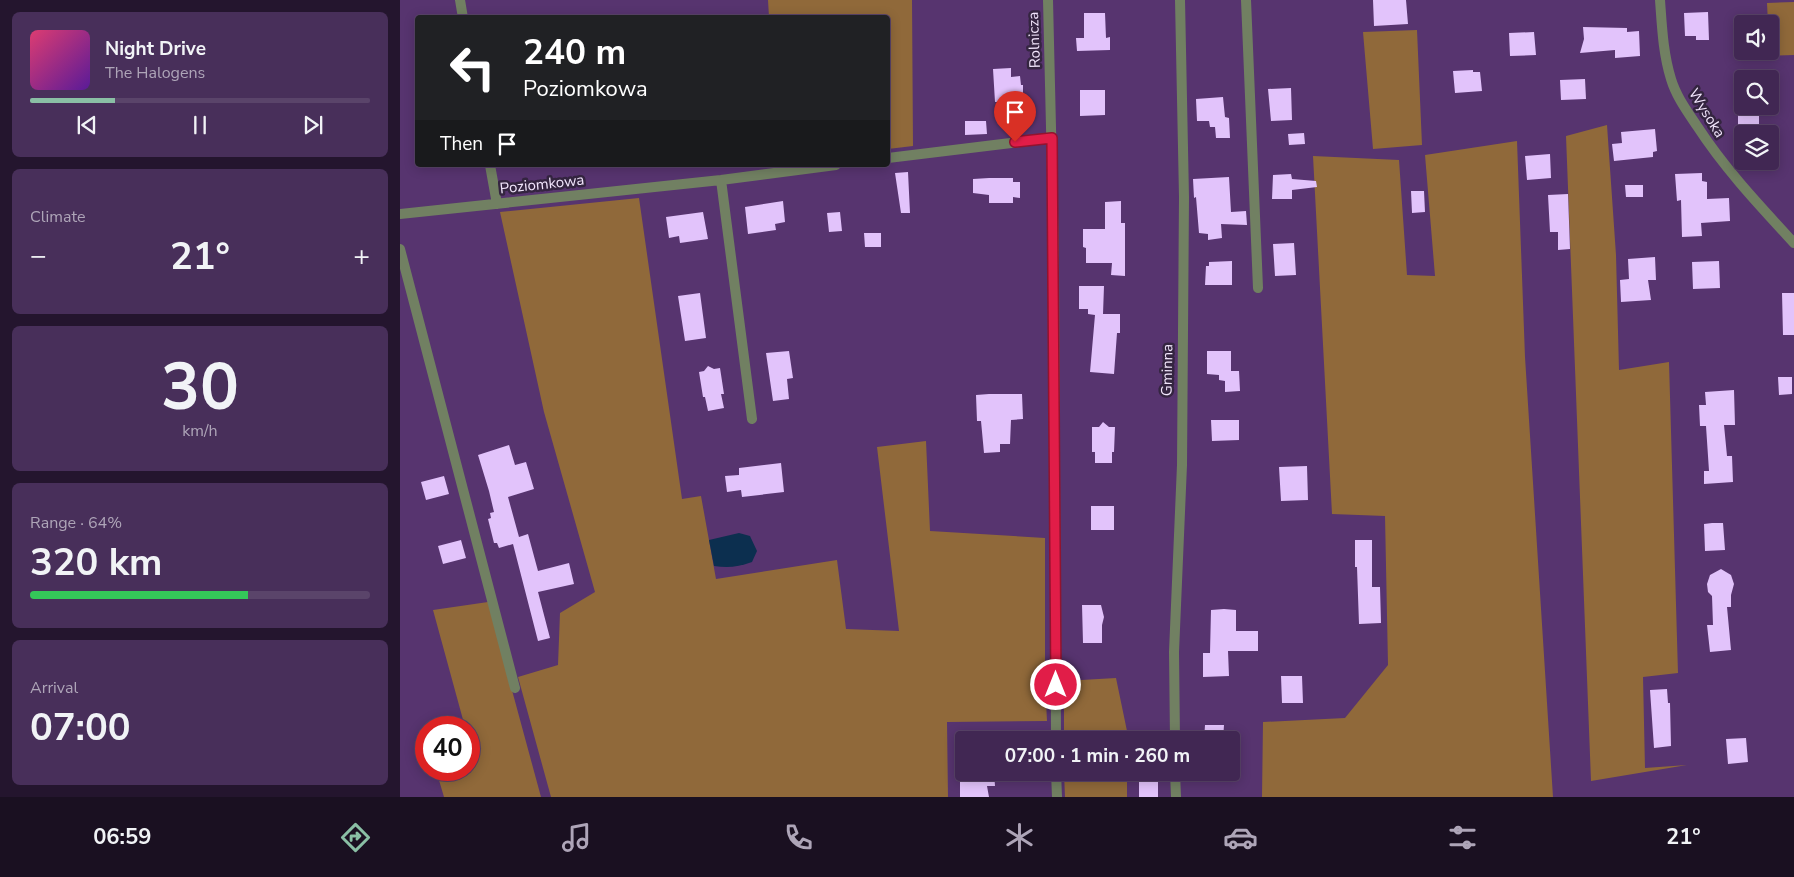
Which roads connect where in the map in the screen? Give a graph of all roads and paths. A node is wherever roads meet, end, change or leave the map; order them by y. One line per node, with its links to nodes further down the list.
1 (460, 0): 6 (street)
2 (1048, 0): 7 (street, Rolnicza)
3 (1180, 0): 20 (street, Gminna)
4 (1246, 0): 16 (street)
5 (1660, 0): 14 (street, Wysoka)
6 (462, 15)
7 (1052, 138): 8 (street); 19 (street, Rolnicza)
8 (890, 158)
9 (490, 167): 12 (street)
10 (821, 167): 11 (street, Poziomkowa)
11 (721, 180): 12 (street, Poziomkowa); 17 (street)
12 (497, 204): 13 (street, Poziomkowa)
13 (400, 214)
14 (1794, 243)
15 (400, 250): 18 (street)
16 (1258, 288)
17 (752, 419)
18 (515, 688)
19 (1056, 731)
20 (1175, 731)
21 (1056, 781): 23 (street)
22 (1175, 781): 24 (street)
23 (1057, 797)
24 (1176, 797)

